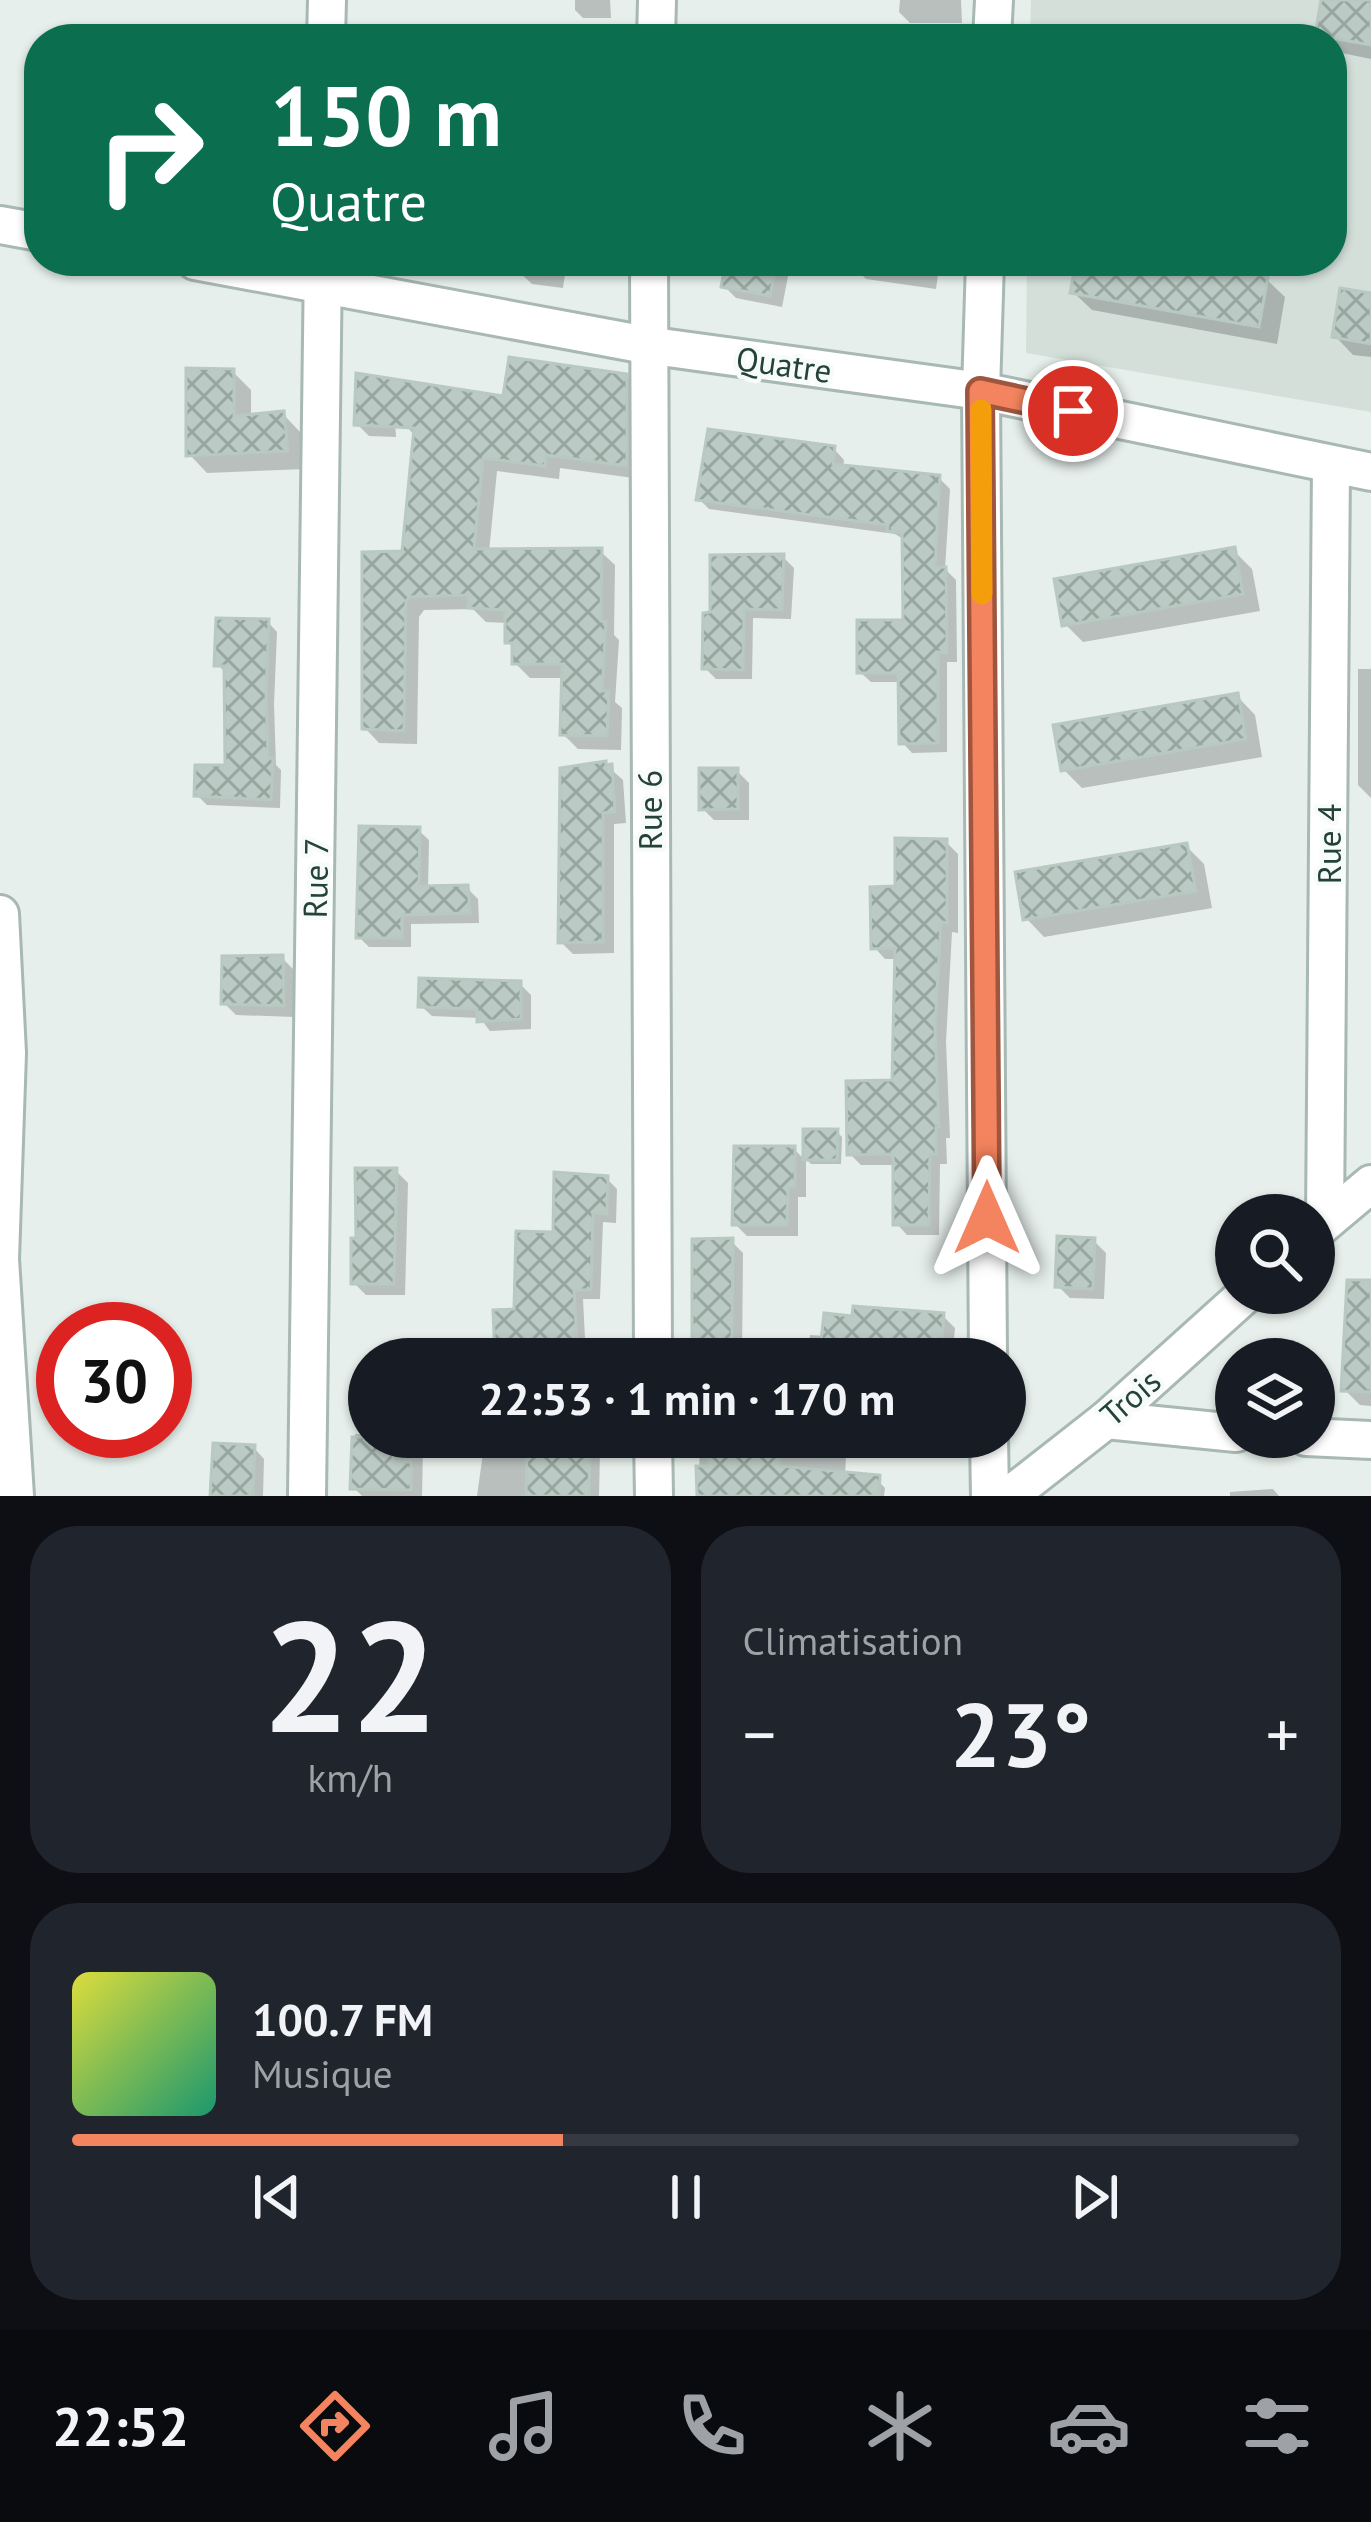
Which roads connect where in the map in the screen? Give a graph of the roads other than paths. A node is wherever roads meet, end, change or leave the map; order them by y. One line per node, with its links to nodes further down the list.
1 (323, 276): 24 (street, Rue 7)
2 (336, 276): 5 (street, Quatre)
3 (648, 276): 5 (street, Rue 6)
4 (984, 276): 6 (street)
5 (646, 345): 6 (street, Quatre); 15 (street, Rue 6)
6 (980, 391): 7 (street, Quatre); 16 (street)
7 (1330, 466): 8 (street, Quatre); 11 (street, Rue 4)
8 (1371, 472)
9 (0, 914): 13 (street)
10 (1371, 1184): 12 (street)
11 (1320, 1194)
12 (1335, 1214)
13 (2, 1299): 23 (street)
14 (1223, 1314): 17 (street, Trois)
15 (653, 1338)
16 (988, 1338)
17 (1106, 1420): 18 (street); 27 (street, Trois)
18 (1215, 1431)
19 (1335, 1438): 20 (street)
20 (1371, 1440)
21 (653, 1458): 25 (street)
22 (989, 1458): 26 (street)
23 (15, 1496)
24 (307, 1496)
25 (653, 1496)
26 (990, 1496)
27 (1009, 1496)

